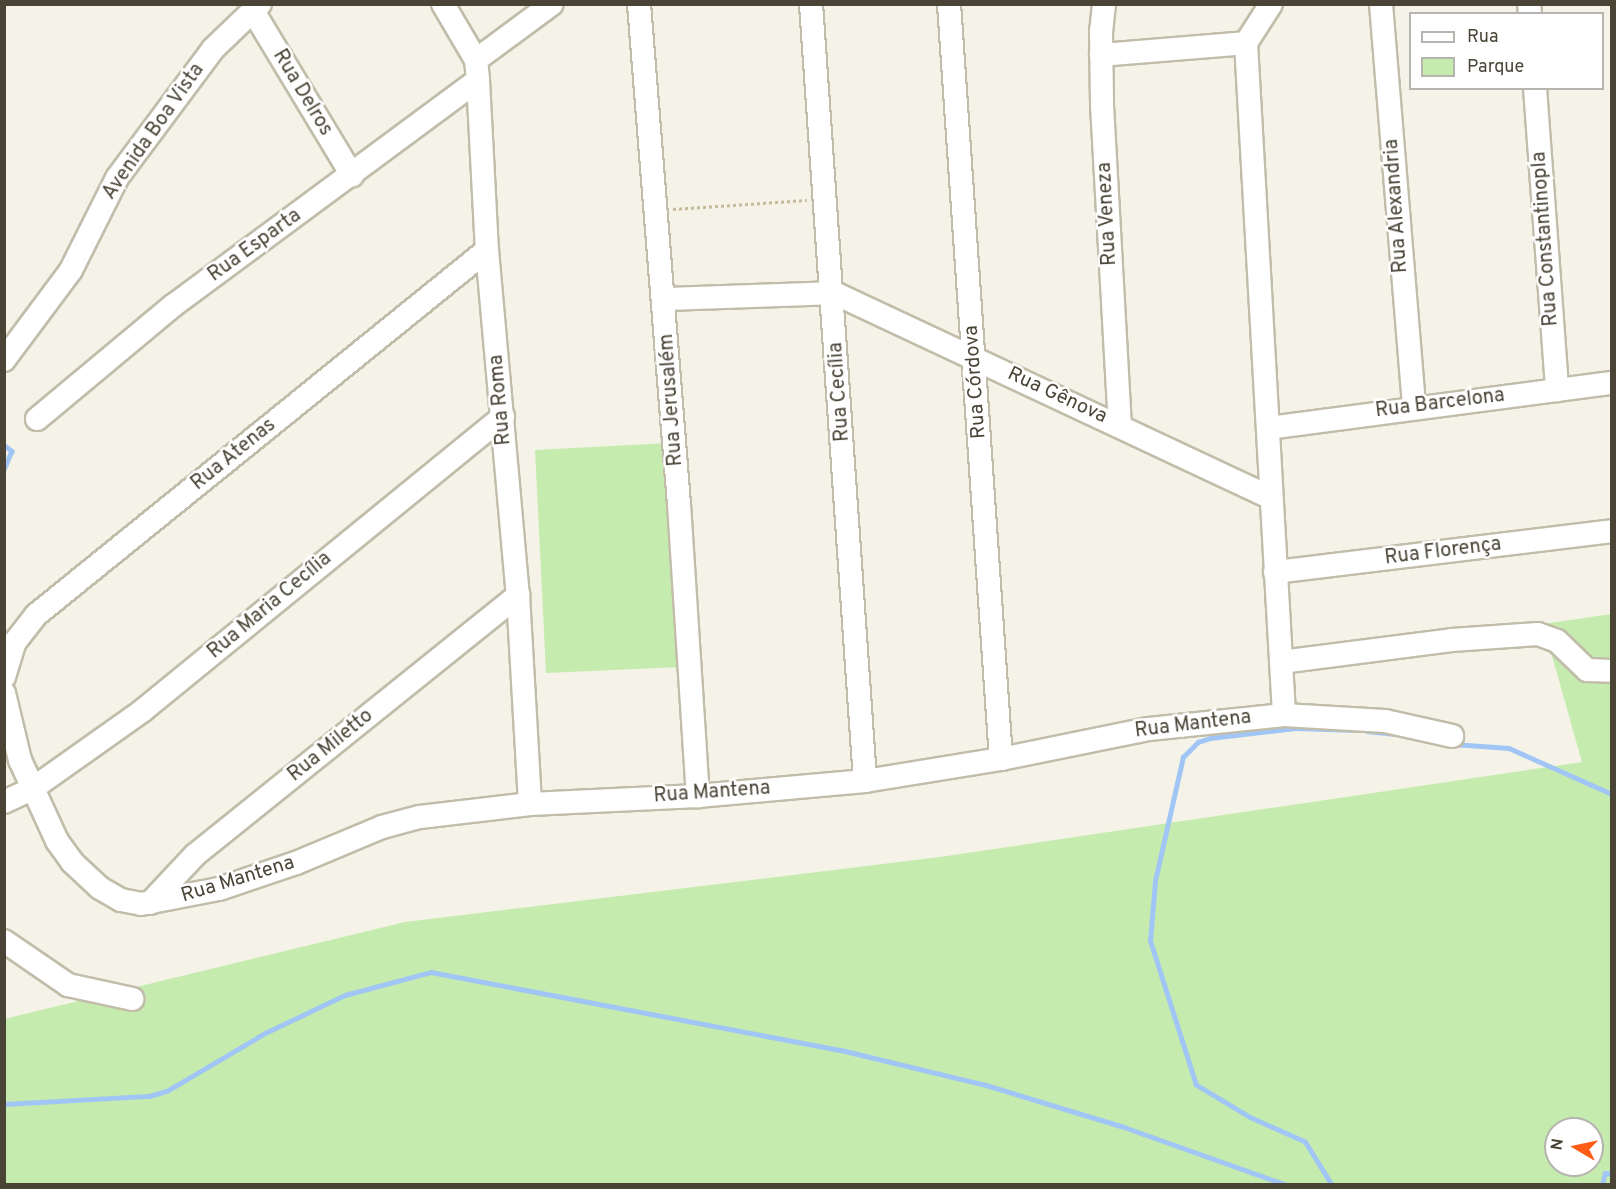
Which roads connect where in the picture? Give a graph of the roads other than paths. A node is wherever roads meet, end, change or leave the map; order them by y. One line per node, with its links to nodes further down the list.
1 (444, 4): 12 (street, Rua Roma)
2 (552, 4): 12 (street, Rua Esparta)
3 (639, 4): 17 (street, Rua Jerusalém)
4 (811, 4): 16 (street, Rua Cecília)
5 (949, 4): 18 (street, Rua Córdova)
6 (1104, 4): 11 (street, Rua Veneza)
7 (1271, 4): 10 (street)
8 (1381, 4): 22 (street, Rua Alexandria)
9 (256, 8): 14 (street, Rua Delros); 19 (street, Avenida Boa Vista)
10 (1246, 43): 11 (street); 26 (street)
11 (1101, 55): 25 (street, Rua Veneza)
12 (477, 70): 14 (street, Rua Esparta); 15 (street, Rua Roma)
13 (1535, 90): 21 (street, Rua Constantinopla)
14 (352, 175): 24 (street, Rua Esparta)
15 (487, 250): 23 (street, Rua Roma); 33 (street, Rua Atenas)
16 (834, 293): 17 (street, Rua Gênova); 18 (street, Rua Gênova); 38 (street, Rua Cecília)
17 (664, 299): 40 (street, Rua Jerusalém)
18 (975, 358): 25 (street, Rua Gênova); 37 (street, Rua Córdova)
19 (4, 360)
20 (1611, 383): 21 (street, Rua Barcelona)
21 (1557, 390): 22 (street, Rua Barcelona)
22 (1414, 407): 26 (street, Rua Barcelona)
23 (503, 417): 30 (street, Rua Roma); 39 (street, Rua Maria Cecília)
24 (37, 418)
25 (1120, 425): 27 (street, Rua Gênova)
26 (1269, 428): 27 (street)
27 (1270, 497): 29 (street)
28 (1611, 531): 29 (street, Rua Florença)
29 (1275, 572): 31 (street)
30 (518, 595): 42 (street, Rua Roma); 43 (street, Rua Miletto)
31 (1281, 662): 32 (street); 35 (street)
32 (1611, 671)
33 (4, 677)
34 (4, 693): 39 (street)
35 (1284, 715): 36 (street, Rua Mantena); 37 (street, Rua Mantena)
36 (1452, 736)
37 (1001, 759): 38 (street, Rua Mantena)
38 (865, 781): 40 (street, Rua Mantena)
39 (32, 789): 41 (street, Rua Maria Cecília); 43 (street)
40 (698, 796): 42 (street, Rua Mantena)
41 (4, 802)
42 (530, 804): 43 (street, Rua Mantena)
43 (150, 903)
44 (4, 941): 45 (street)
45 (133, 999)

